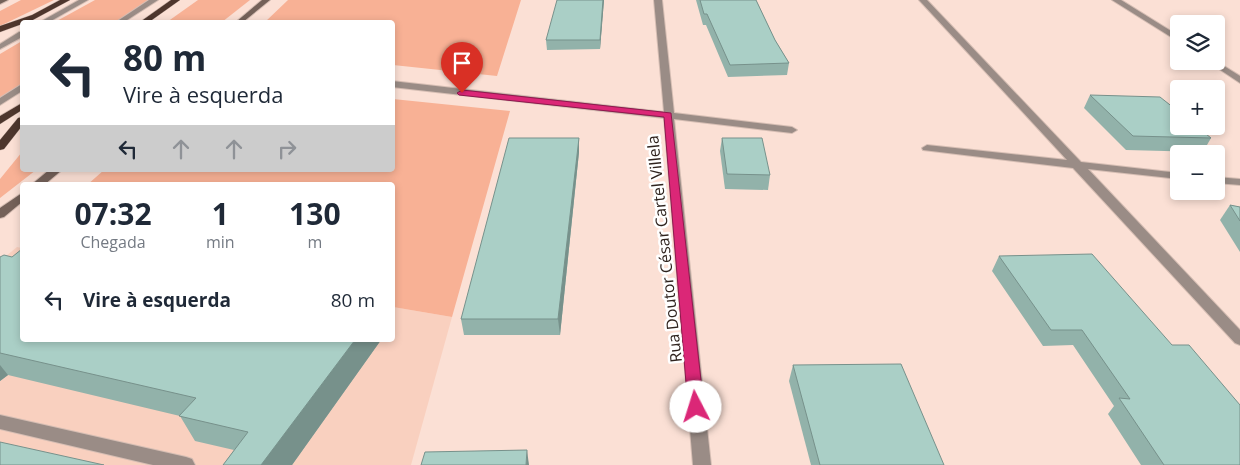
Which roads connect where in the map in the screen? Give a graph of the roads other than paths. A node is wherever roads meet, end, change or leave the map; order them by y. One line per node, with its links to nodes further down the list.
1 (4, 0): 10 (main road)
2 (66, 0): 11 (highway)
3 (84, 0): 14 (street)
4 (154, 0): 15 (street)
5 (176, 0): 16 (highway)
6 (266, 0): 17 (main road)
7 (658, 0): 31 (street, Rua Doutor César Cartel Villela)
8 (923, 0): 37 (street)
9 (1116, 0): 21 (street)
10 (0, 2)
11 (37, 15): 12 (highway); 13 (highway)
12 (24, 20)
13 (28, 20)
14 (48, 20)
15 (123, 20)
16 (147, 20)
17 (241, 20)
18 (20, 21): 20 (highway)
19 (20, 25): 22 (highway)
20 (0, 29)
21 (1170, 34)
22 (0, 35)
23 (20, 35): 24 (street)
24 (0, 47)
25 (1225, 70): 26 (street)
26 (1240, 80)
27 (395, 84): 31 (street)
28 (20, 88): 29 (street)
29 (0, 102)
30 (20, 107): 32 (highway)
31 (668, 115): 34 (street); 48 (street, Rua Doutor César Cartel Villela)
32 (0, 121)
33 (20, 123): 35 (highway)
34 (792, 130)
35 (0, 148)
36 (927, 148): 37 (street)
37 (1078, 165): 39 (street); 45 (street)
38 (53, 172): 41 (main road)
39 (1170, 175)
40 (1225, 181): 42 (street)
41 (41, 182)
42 (1240, 182)
43 (20, 199): 44 (main road)
44 (0, 214)
45 (1240, 339)
46 (0, 422): 47 (street)
47 (186, 465)
48 (702, 465)

